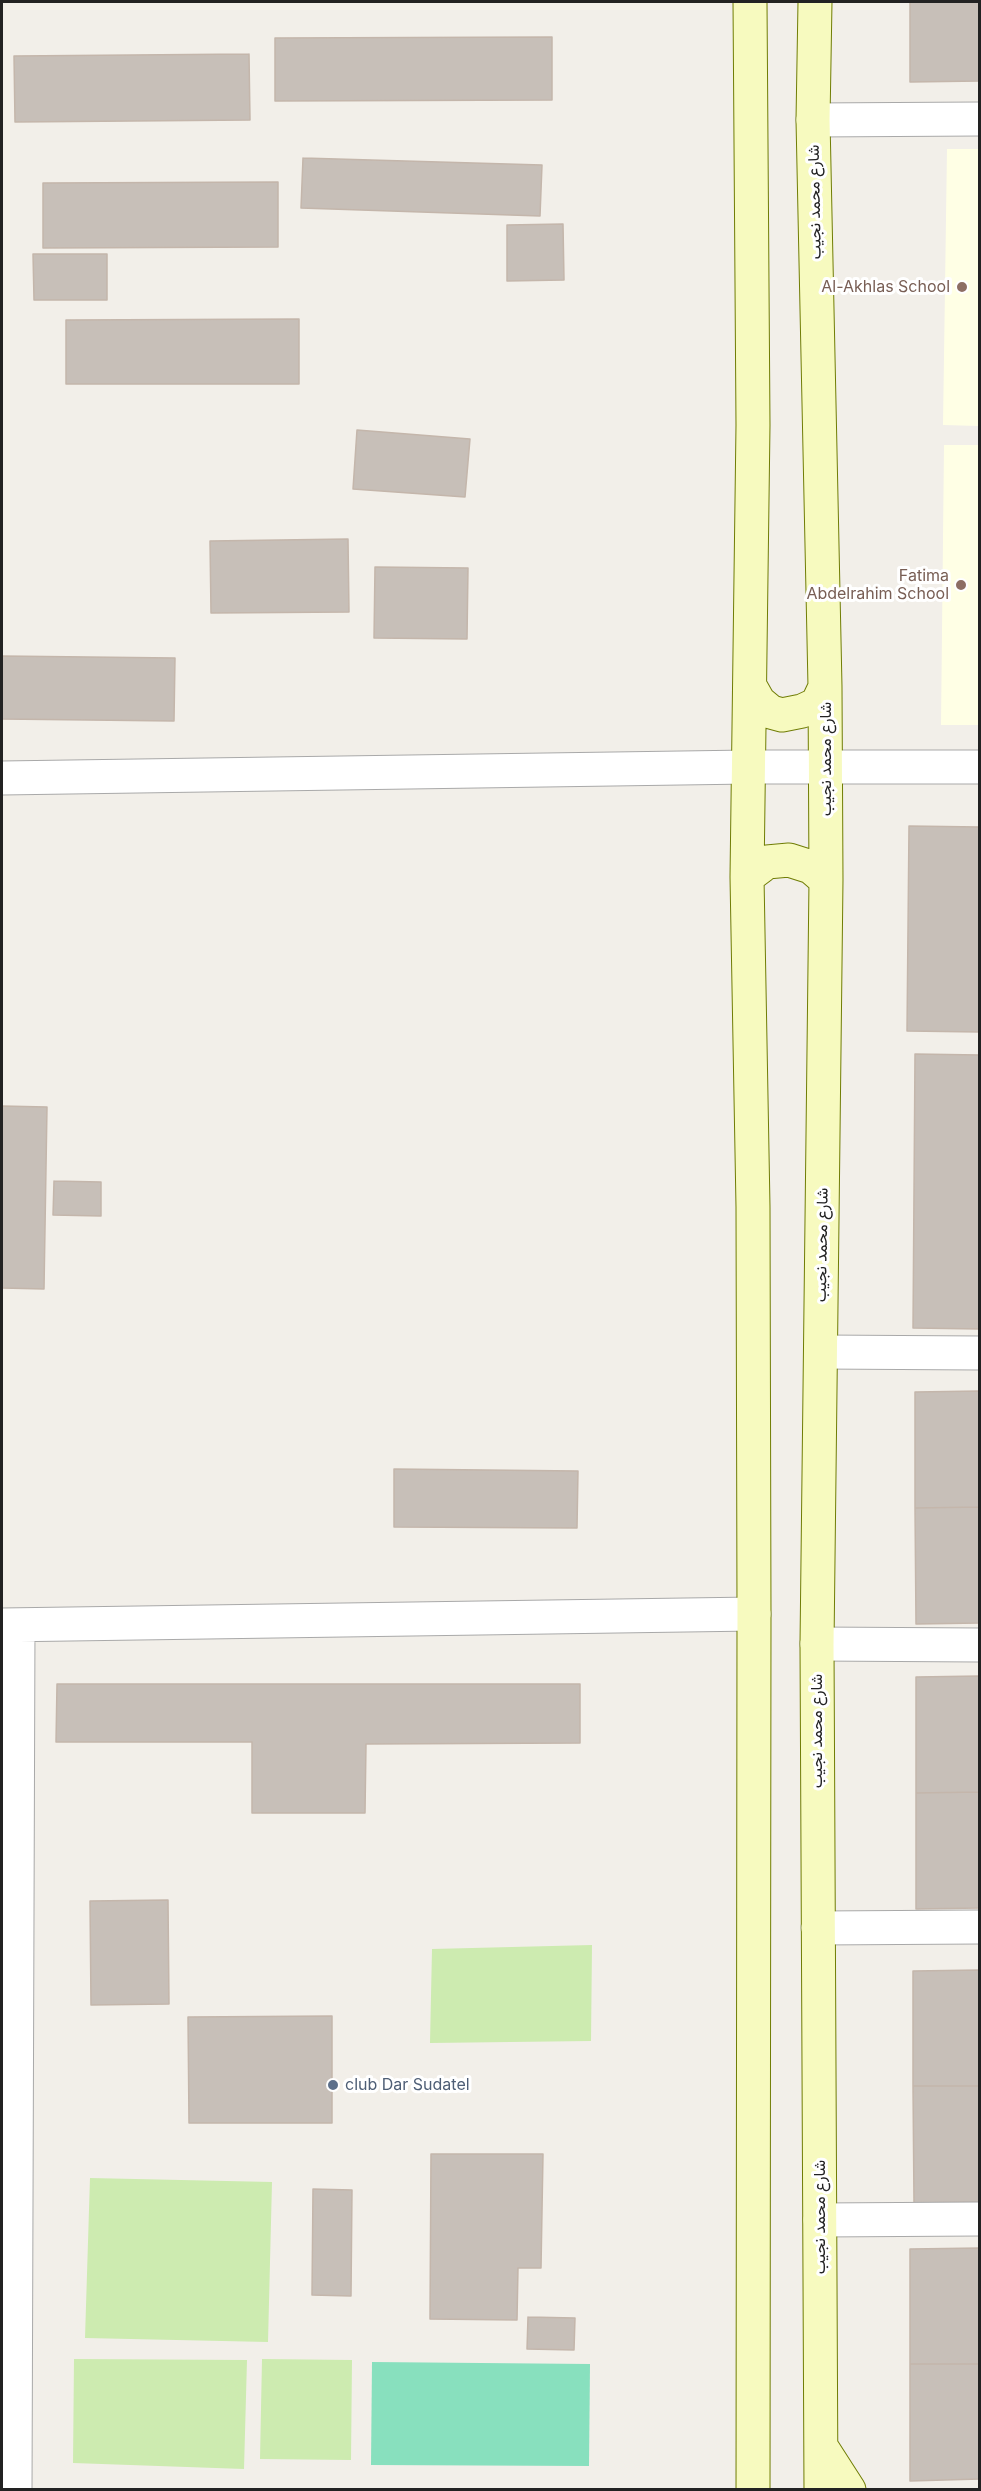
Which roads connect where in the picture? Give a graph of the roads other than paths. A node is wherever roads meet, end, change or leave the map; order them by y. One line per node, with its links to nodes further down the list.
1 (750, 2): 5 (main road)
2 (815, 2): 4 (main road, شارع محمد نجيب)
3 (980, 119): 4 (street)
4 (813, 120): 6 (main road, شارع محمد نجيب)
5 (750, 686): 6 (main road); 8 (main road)
6 (825, 687): 7 (main road, شارع محمد نجيب)
7 (826, 766): 8 (street); 9 (street); 12 (main road, شارع محمد نجيب)
8 (749, 767): 10 (street); 11 (main road)
9 (980, 767)
10 (2, 778)
11 (747, 878): 12 (main road); 15 (main road)
12 (826, 880): 13 (main road, شارع محمد نجيب)
13 (821, 1352): 14 (street); 17 (main road, شارع محمد نجيب)
14 (980, 1353)
15 (754, 1614): 16 (street); 25 (main road)
16 (10, 1625): 21 (street)
17 (817, 1644): 18 (street); 20 (main road, شارع محمد نجيب)
18 (980, 1645)
19 (980, 1927): 20 (street)
20 (818, 1928): 23 (main road, شارع محمد نجيب)
21 (9, 2148): 26 (street)
22 (980, 2219): 23 (street)
23 (820, 2220): 24 (main road, شارع محمد نجيب)
24 (822, 2448): 29 (main road, شارع محمد نجيب); 30 (main road)
25 (755, 2453): 27 (main road); 28 (main road)
26 (15, 2490)
27 (732, 2490)
28 (753, 2490)
29 (821, 2490)
30 (849, 2490)

